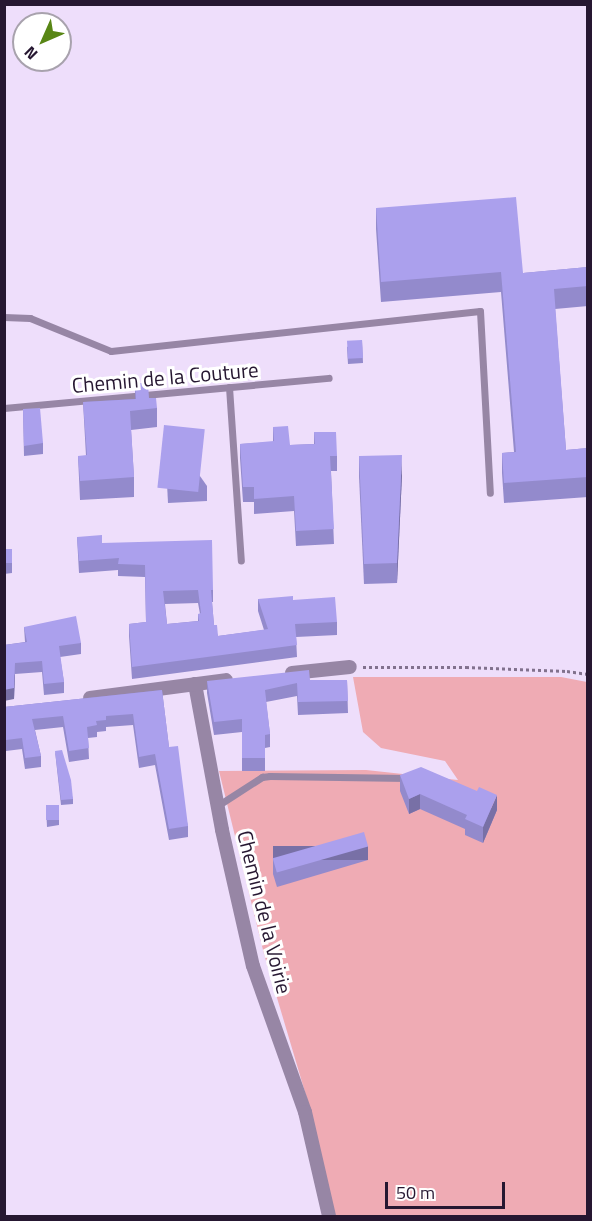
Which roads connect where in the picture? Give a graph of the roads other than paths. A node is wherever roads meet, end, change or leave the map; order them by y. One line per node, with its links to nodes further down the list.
1 (4, 317): 5 (lane)
2 (329, 378): 3 (lane, Chemin de la Couture)
3 (230, 387): 4 (lane, Chemin de la Couture); 6 (lane)
4 (4, 408)
5 (490, 493)
6 (241, 561)
7 (350, 667): 8 (street)
8 (278, 675)
9 (242, 679): 10 (street)
10 (195, 684): 11 (street); 13 (street, Chemin de la Voirie)
11 (76, 700)
12 (416, 778): 13 (lane)
13 (217, 806): 14 (street, Chemin de la Voirie)
14 (329, 1216)

